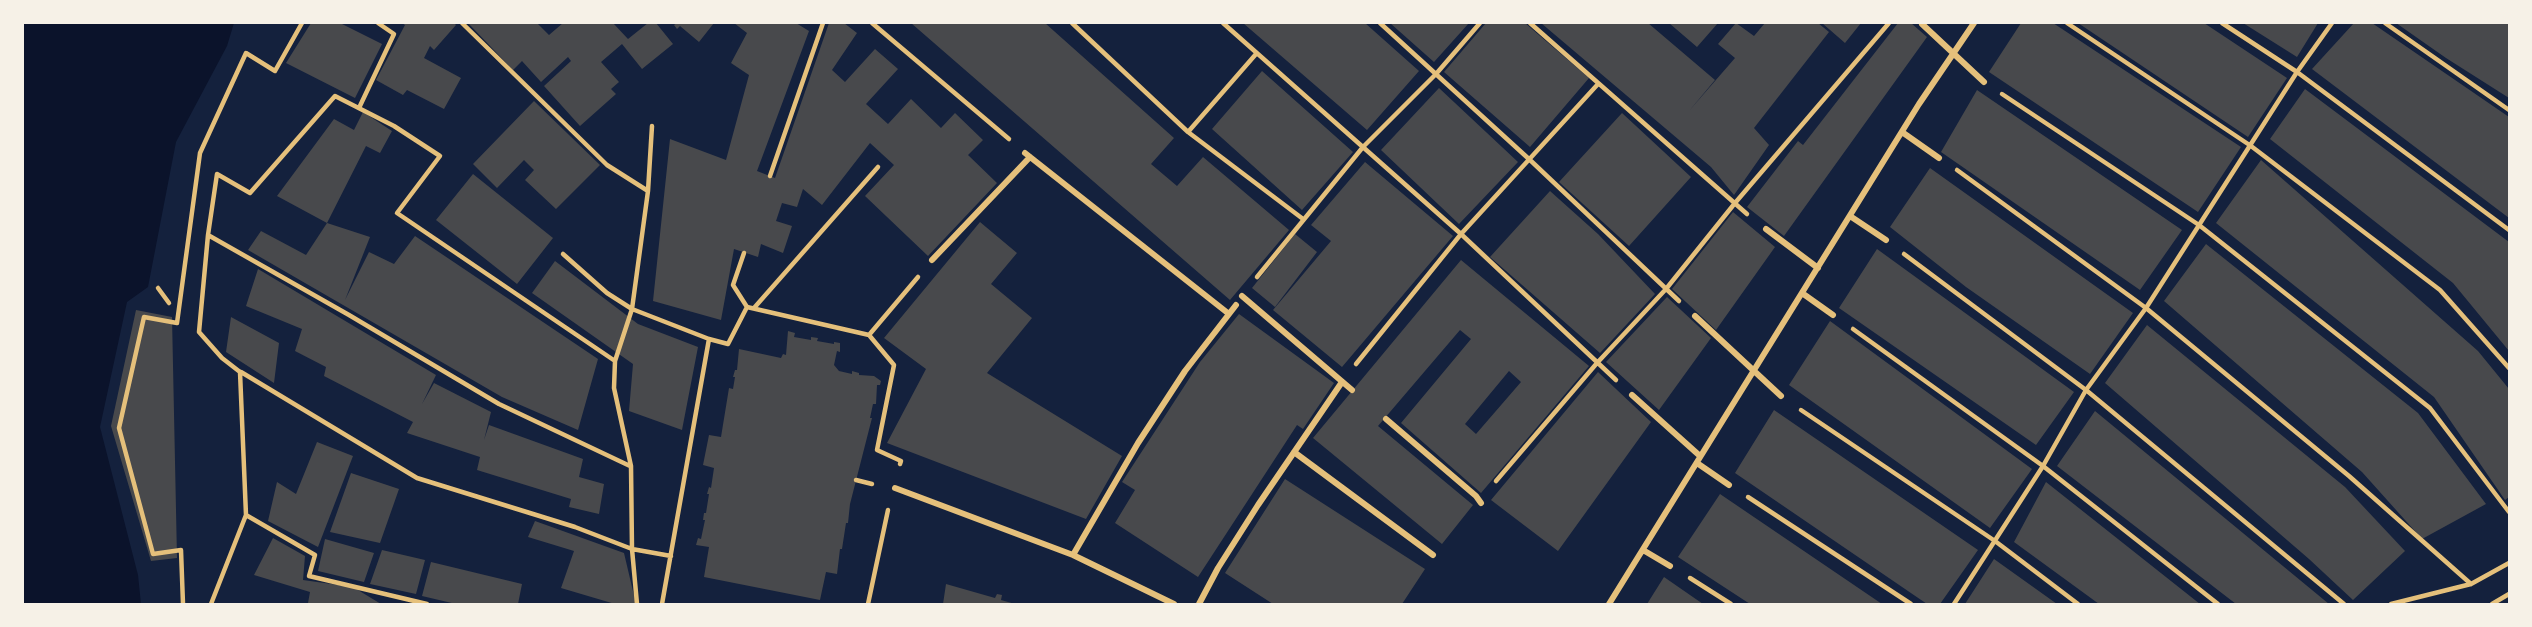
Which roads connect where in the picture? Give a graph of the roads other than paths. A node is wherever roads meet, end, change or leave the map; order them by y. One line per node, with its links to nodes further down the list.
1 (1974, 23): 3 (street)
2 (1922, 24): 3 (street)
3 (1954, 53): 4 (street); 5 (street)
4 (1984, 82)
5 (1902, 132): 6 (street); 7 (street)
6 (1940, 158)
7 (1850, 216): 9 (street); 11 (street)
8 (1766, 229): 11 (street)
9 (1886, 240)
10 (932, 260): 15 (street)
11 (1818, 268): 12 (street)
12 (1802, 293): 16 (street); 18 (street)
13 (1242, 296): 19 (street)
14 (1236, 305): 15 (street)
15 (1229, 314): 30 (street)
16 (1833, 315)
17 (1695, 316): 18 (street)
18 (1754, 371): 22 (street); 25 (street)
19 (1342, 382): 20 (street); 24 (street)
20 (1352, 390)
21 (1632, 395): 25 (street)
22 (1782, 396)
23 (1385, 419): 28 (street)
24 (1294, 452): 31 (street); 34 (street)
25 (1699, 460): 26 (street); 29 (street)
26 (1729, 485)
27 (895, 488): 30 (street)
28 (1480, 501)
29 (1643, 550): 32 (street); 35 (street)
30 (1073, 555): 33 (street)
31 (1433, 555)
32 (1670, 566)
33 (1174, 604)
34 (1199, 604)
35 (1609, 604)

